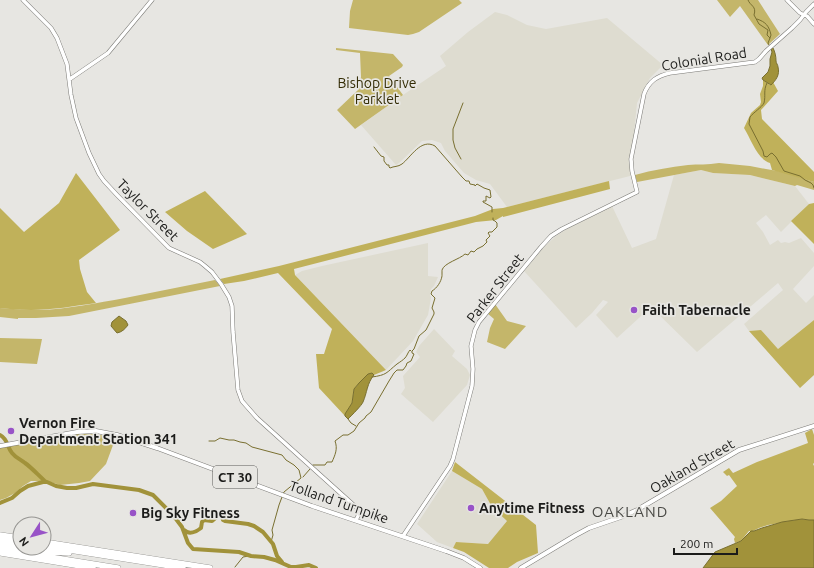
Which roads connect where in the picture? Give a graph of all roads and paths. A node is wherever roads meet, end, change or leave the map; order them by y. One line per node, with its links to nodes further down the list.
1 (24, 0): 7 (street, Taylor Street)
2 (152, 0): 7 (street)
3 (787, 0): 5 (street)
4 (814, 4): 5 (street)
5 (803, 14): 6 (street); 8 (street, Colonial Road)
6 (814, 24)
7 (70, 79): 11 (street, Taylor Street)
8 (637, 192): 13 (street, Parker Street)
9 (814, 426): 27 (main road, Oakland Street)
10 (0, 446): 11 (main road, Tolland Turnpike / CT 30)
11 (356, 520): 13 (main road, Tolland Turnpike / CT 30)
12 (0, 535): 14 (highway)
13 (403, 536): 26 (main road, Tolland Turnpike / CT 30)
14 (12, 537)
15 (0, 539): 16 (highway)
16 (12, 541)
17 (52, 543): 25 (highway)
18 (0, 547): 21 (highway); 23 (highway)
19 (52, 547): 21 (highway)
20 (0, 554): 22 (highway)
21 (103, 556): 24 (highway)
22 (93, 568)
23 (118, 568)
24 (183, 568)
25 (210, 568)
26 (480, 568)
27 (521, 568)

